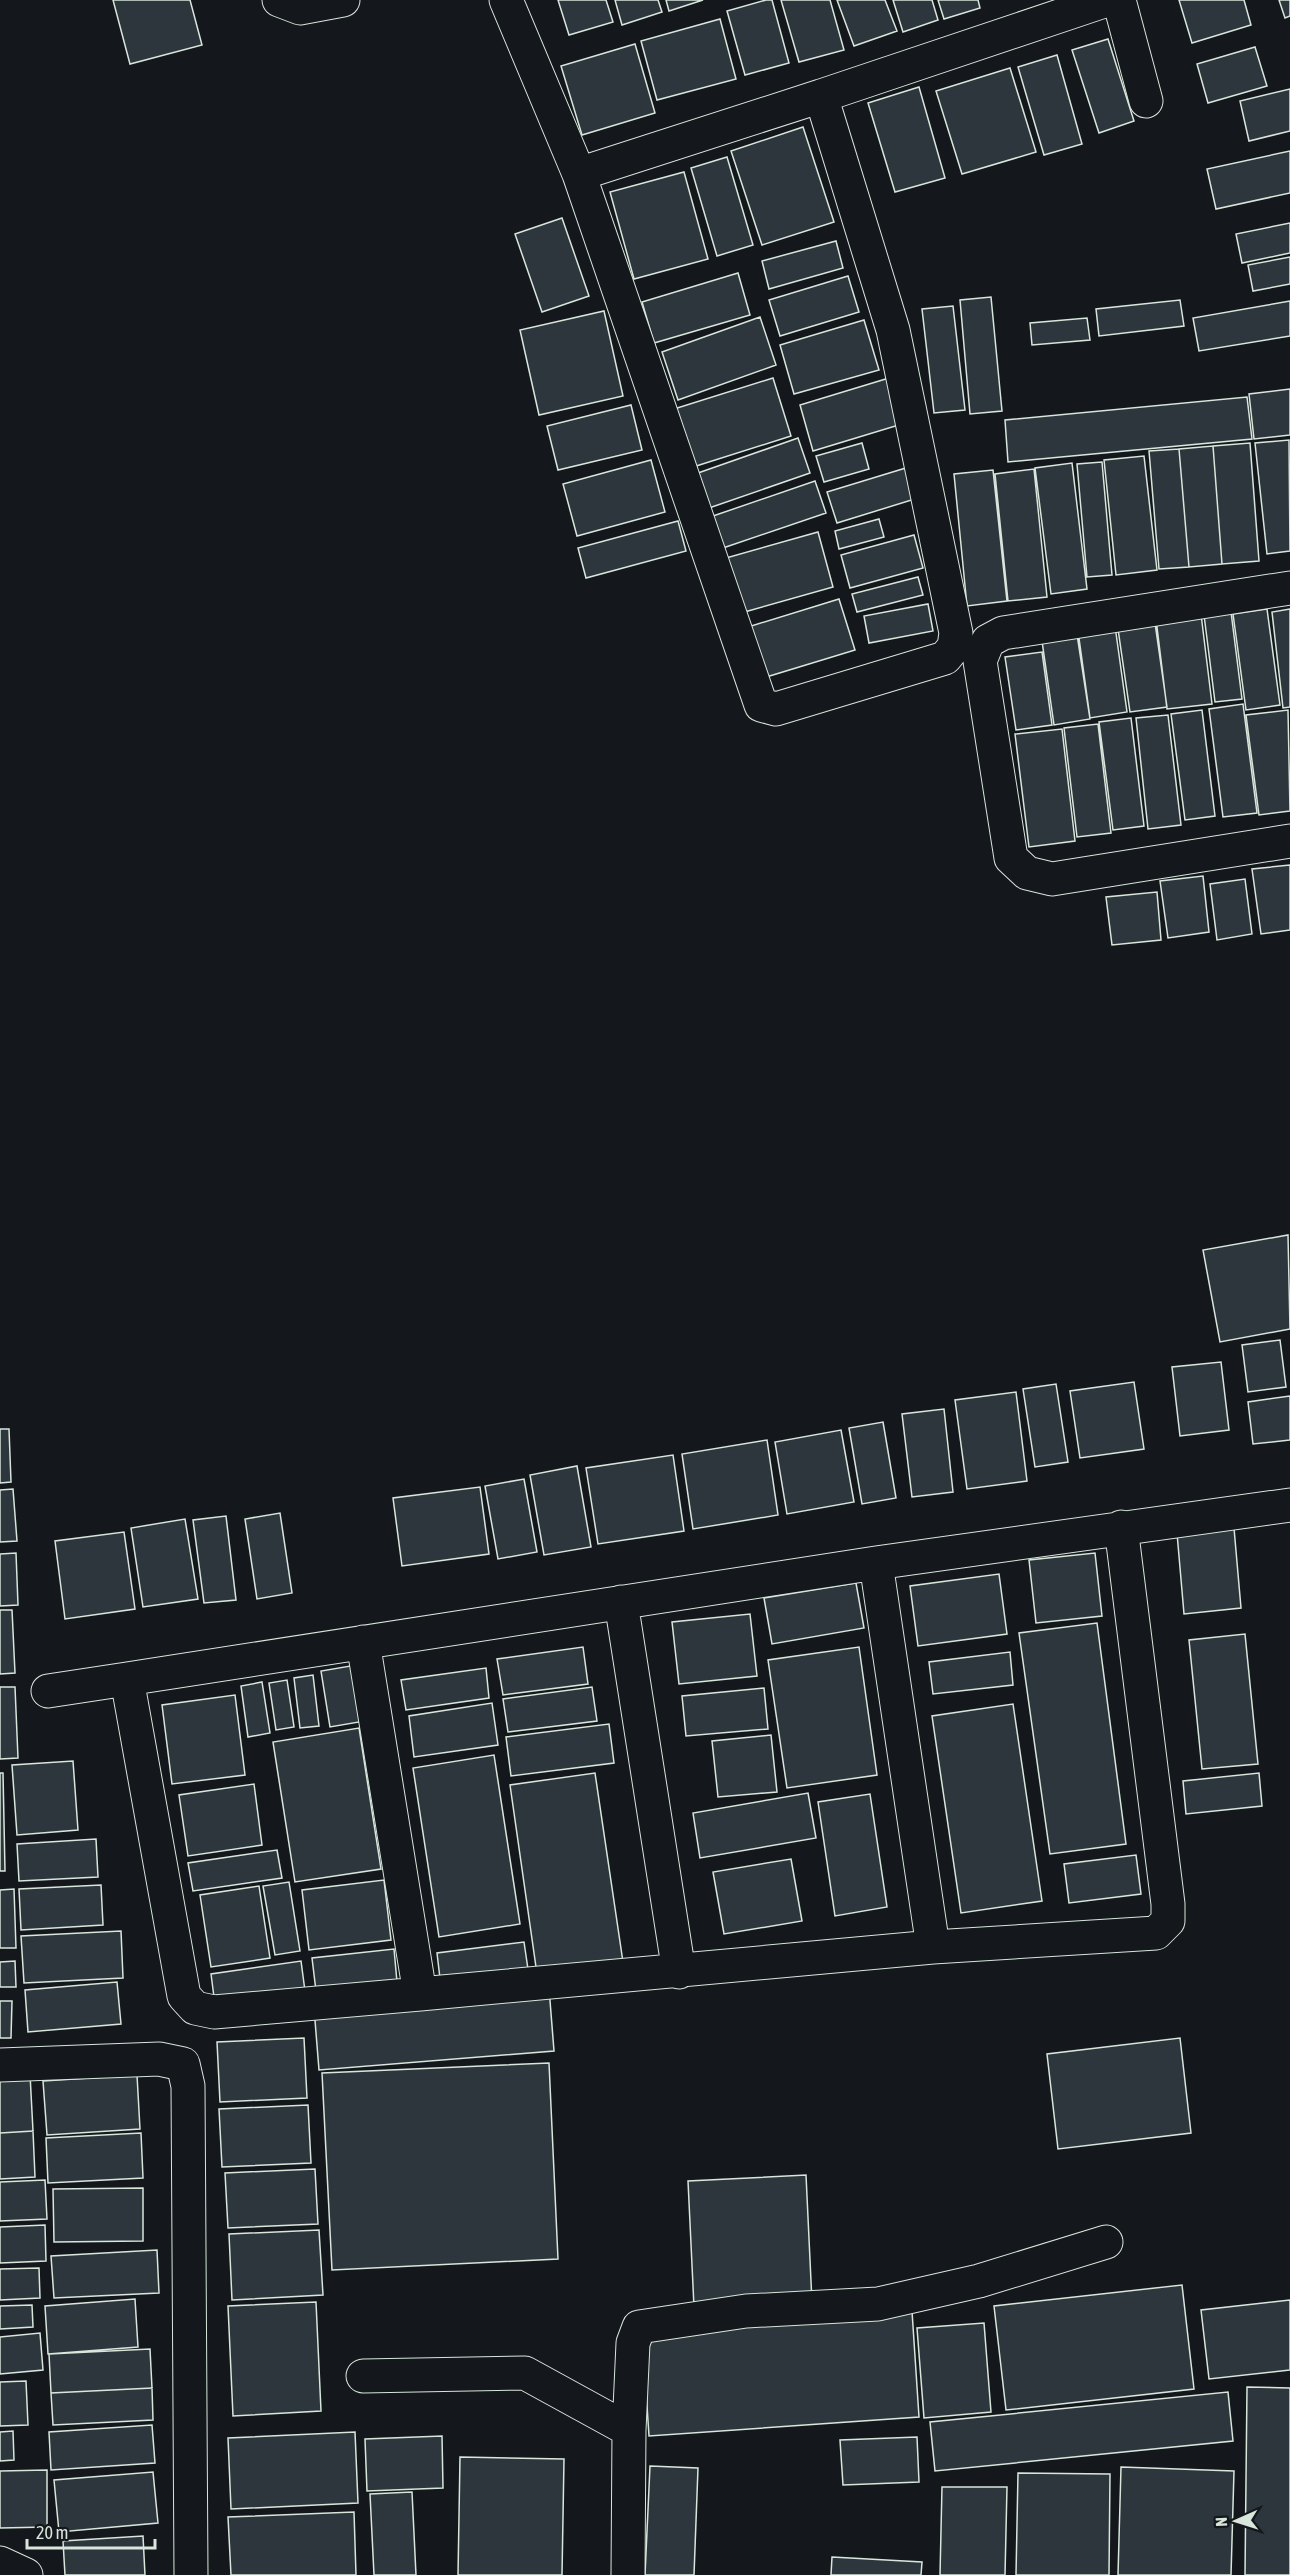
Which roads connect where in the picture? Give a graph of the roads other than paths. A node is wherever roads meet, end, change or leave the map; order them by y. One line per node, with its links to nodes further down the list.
1 (279, 0): 2 (street)
2 (343, 0)
3 (506, 0): 8 (street)
4 (1107, 0): 6 (street)
5 (1119, 0): 7 (street)
6 (821, 96): 8 (street); 8 (street)
7 (1146, 101)
8 (579, 174)
9 (1290, 588): 10 (street)
10 (1290, 841)
11 (1290, 1505): 12 (street)
12 (1121, 1527): 13 (street); 18 (street)
13 (876, 1563): 14 (street); 18 (street)
14 (621, 1602): 15 (street); 19 (street)
15 (363, 1642): 16 (street); 20 (street)
16 (127, 1679): 17 (street); 20 (street)
17 (48, 1691)
18 (933, 1947): 19 (street)
19 (679, 1972): 20 (street)
20 (420, 1995)
21 (0, 2065): 27 (street)
22 (1106, 2242): 24 (street)
23 (363, 2376): 24 (street)
24 (629, 2430): 28 (street)
25 (0, 2563): 26 (street)
26 (26, 2575)
27 (191, 2575)
28 (628, 2575)

